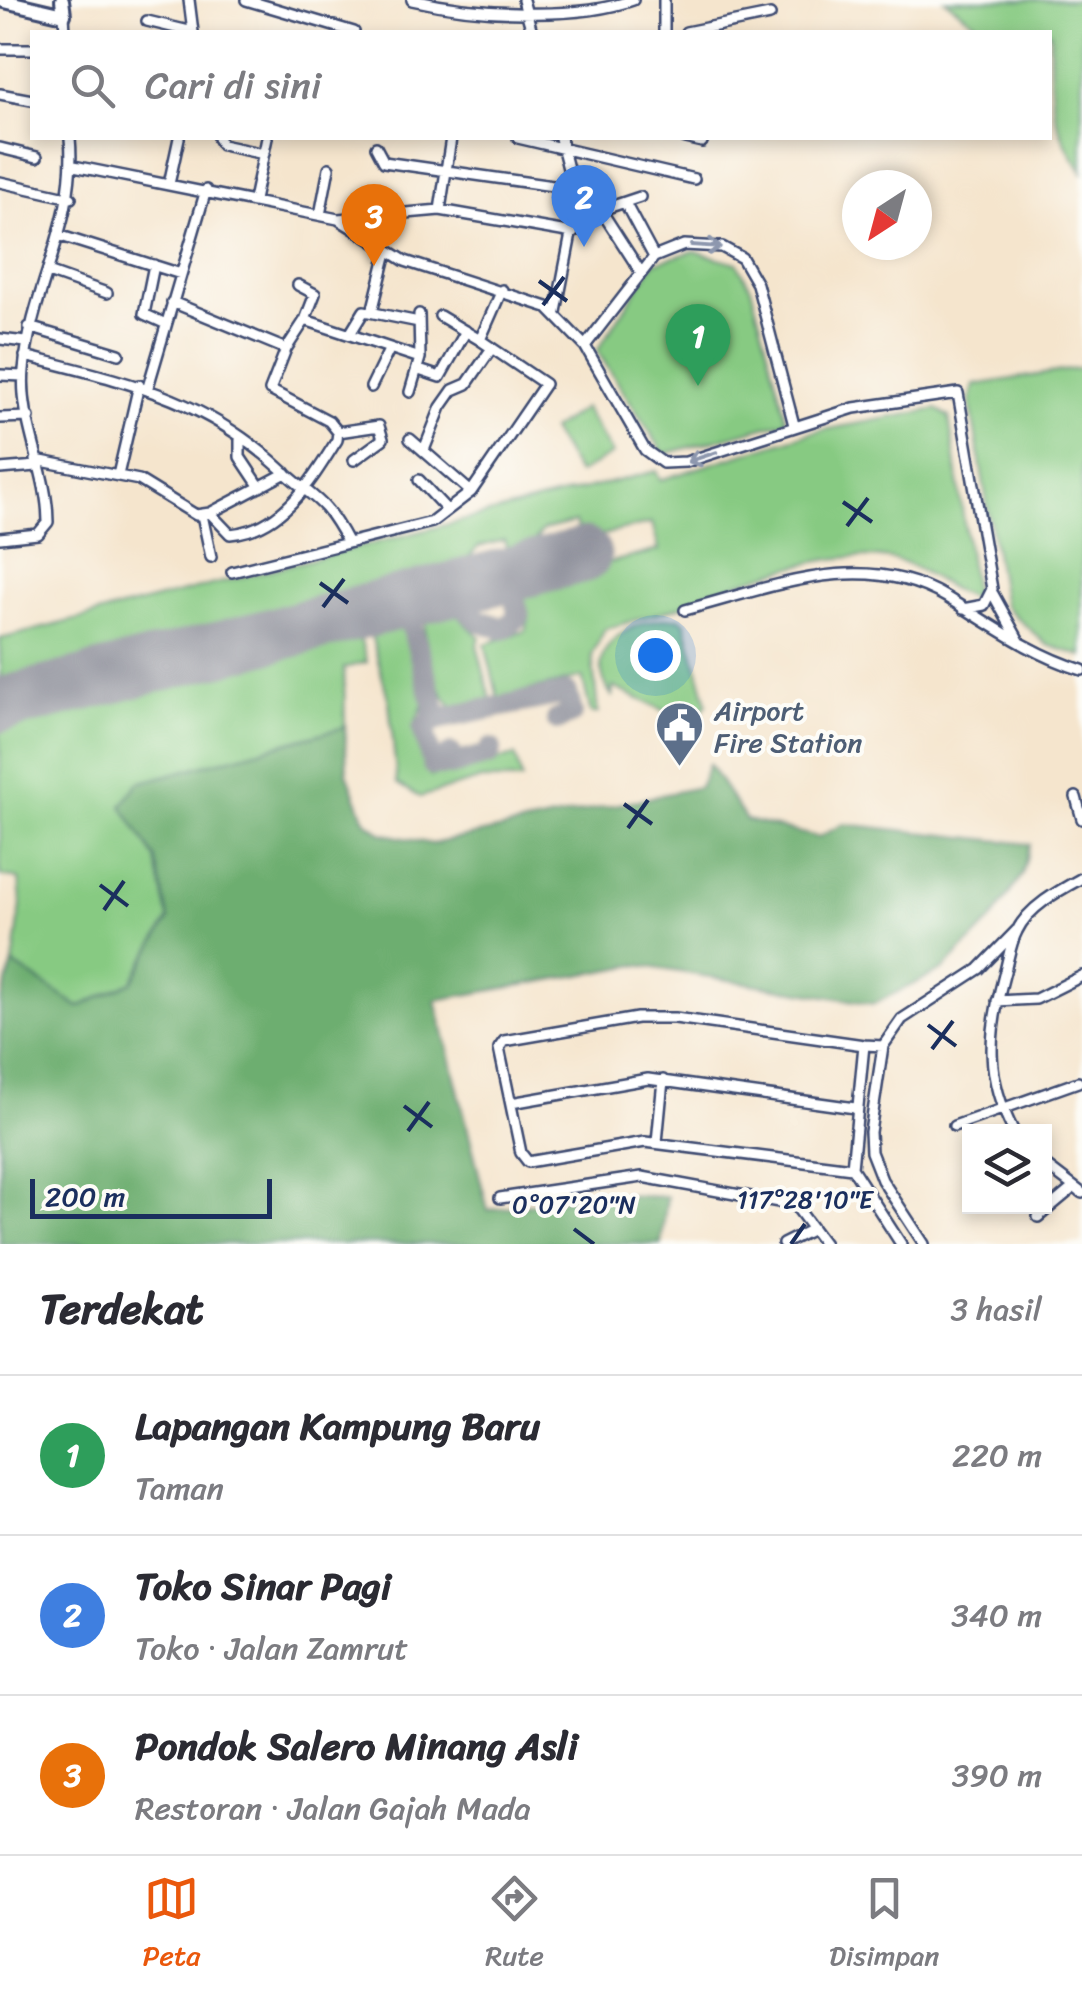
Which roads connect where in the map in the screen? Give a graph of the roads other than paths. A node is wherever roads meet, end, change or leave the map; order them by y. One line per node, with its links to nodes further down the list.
1 (0, 0): 9 (street)
2 (188, 0): 15 (street)
3 (246, 0): 8 (street)
4 (412, 0): 10 (street)
5 (523, 0): 10 (street)
6 (633, 0): 10 (street)
7 (664, 0): 17 (street)
8 (275, 3): 13 (street)
9 (63, 7)
10 (526, 13): 16 (street)
11 (770, 15): 18 (street)
12 (147, 21): 14 (street)
13 (338, 29)
14 (185, 30)
15 (193, 30)
16 (531, 30)
17 (664, 30)
18 (696, 30)
19 (0, 49): 20 (street)
20 (30, 49)
21 (0, 94): 22 (street)
22 (30, 100)
23 (70, 140): 35 (street)
24 (179, 140): 40 (street)
25 (219, 140): 33 (street)
26 (267, 140): 33 (street)
27 (451, 140): 37 (street)
28 (696, 140): 30 (street)
29 (561, 142): 38 (street); 41 (street)
30 (702, 142)
31 (0, 148): 34 (street)
32 (376, 148): 37 (street)
33 (264, 154): 45 (street)
34 (37, 157)
35 (74, 166): 40 (street); 44 (street)
36 (328, 168): 48 (street)
37 (447, 171): 41 (street); 47 (street)
38 (694, 179)
39 (0, 182): 44 (street)
40 (169, 184): 42 (street)
41 (574, 189): 50 (street)
42 (206, 190): 45 (street); 57 (street)
43 (640, 197): 46 (street)
44 (70, 198): 51 (street)
45 (254, 200): 48 (street)
46 (626, 203): 53 (street); 55 (street)
47 (440, 210): 49 (street); 50 (street)
48 (320, 216): 49 (street)
49 (338, 219): 52 (street)
50 (573, 233): 63 (street)
51 (61, 236): 54 (street); 56 (street)
52 (387, 252): 59 (street); 62 (street)
53 (654, 257): 55 (street); 90 (street, one-way to 90)
54 (154, 265): 57 (street); 66 (street)
55 (640, 271): 73 (street)
56 (48, 272): 60 (street); 67 (street)
57 (181, 274): 61 (street)
58 (298, 285): 65 (street)
59 (502, 290): 63 (street); 71 (street)
60 (108, 293)
61 (172, 302): 66 (street); 76 (street)
62 (372, 312): 69 (street); 79 (street)
63 (556, 312): 73 (street)
64 (440, 316): 68 (street)
65 (305, 320): 69 (street); 76 (street)
66 (166, 324): 84 (street)
67 (29, 328): 72 (street); 77 (street)
68 (466, 331): 71 (street); 83 (street)
69 (350, 334): 74 (street)
70 (0, 339): 72 (street)
71 (480, 340): 75 (street)
72 (26, 342): 78 (street)
73 (585, 346): 90 (street, one-way to 73)
74 (390, 348): 79 (street); 85 (street)
75 (492, 348): 87 (street); 103 (street)
76 (286, 349): 91 (street)
77 (119, 354)
78 (25, 356): 82 (street); 84 (street)
79 (420, 358): 80 (street)
80 (419, 370): 83 (street); 86 (street)
81 (0, 375): 82 (street)
82 (23, 376): 88 (street)
83 (439, 378): 87 (street)
84 (144, 386): 93 (street); 99 (street)
85 (371, 387)
86 (410, 392)
87 (450, 393): 94 (street)
88 (29, 417): 89 (street); 96 (street)
89 (0, 418)
90 (794, 425): 110 (street)
91 (338, 432): 95 (street); 102 (street)
92 (410, 439): 94 (street)
93 (240, 440): 98 (street); 101 (street)
94 (424, 450): 103 (street)
95 (354, 460)
96 (37, 463): 97 (street); 99 (street); 106 (street)
97 (0, 468)
98 (286, 473): 101 (street); 102 (street)
99 (118, 475): 105 (street)
100 (419, 480): 104 (street)
101 (260, 487): 105 (street)
102 (308, 487): 105 (street); 107 (street)
103 (471, 492): 104 (street)
104 (447, 510): 107 (street)
105 (206, 514): 108 (street)
106 (0, 538)
107 (348, 543): 109 (street)
108 (211, 557)
109 (232, 572)
110 (992, 589): 111 (street); 113 (street)
111 (963, 609): 112 (street); 113 (street)
112 (685, 610)
113 (1024, 647): 114 (street)
114 (1082, 670)
115 (1076, 797): 116 (street)
116 (1082, 819)
117 (1082, 878): 118 (street)
118 (1017, 930): 119 (street); 120 (street)
119 (992, 957): 120 (street); 124 (street)
120 (1008, 962): 122 (street)
121 (1082, 976): 122 (street)
122 (997, 1001): 129 (street)
123 (864, 1044): 124 (street); 127 (street); 128 (street)
124 (883, 1046): 142 (street)
125 (663, 1080): 127 (street); 128 (street); 132 (street)
126 (1078, 1082): 129 (street)
127 (511, 1103): 132 (street)
128 (855, 1108): 133 (street)
129 (1003, 1111): 130 (street); 131 (street)
130 (1010, 1124)
131 (954, 1126)
132 (657, 1142): 133 (street)
133 (852, 1168): 141 (street)
134 (1052, 1170): 135 (street)
135 (1078, 1190): 137 (street)
136 (500, 1198): 138 (street)
137 (1038, 1217)
138 (813, 1228): 139 (street); 140 (street)
139 (783, 1244)
140 (824, 1244)
141 (901, 1244)
142 (924, 1244)

